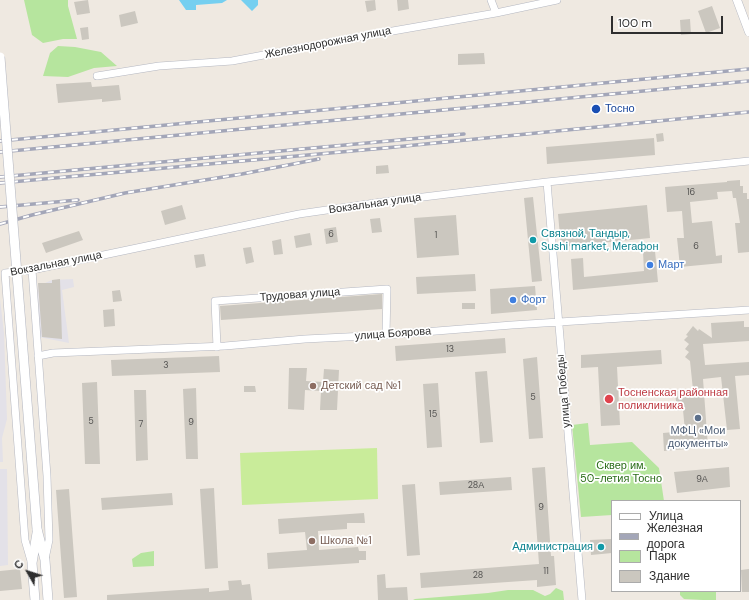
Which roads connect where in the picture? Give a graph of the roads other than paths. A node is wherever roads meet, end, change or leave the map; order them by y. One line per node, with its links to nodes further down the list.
1 (491, 0): 4 (street)
2 (557, 0): 4 (street, Железнодорожная улица)
3 (737, 0): 5 (street)
4 (496, 14): 7 (street, Железнодорожная улица)
5 (749, 32)
6 (0, 57): 16 (main road, bridge)
7 (97, 76)
8 (749, 161): 9 (street, Вокзальная улица)
9 (547, 182): 10 (street, Вокзальная улица); 12 (street, улица Победы)
10 (32, 270): 15 (street); 18 (street, Вокзальная улица)
11 (749, 310): 12 (street, улица Боярова)
12 (559, 322): 13 (street, улица Боярова); 21 (street, улица Победы)
13 (386, 335): 14 (street, улица Боярова); 14 (street, Трудовая улица)
14 (217, 347): 15 (street, улица Боярова)
15 (38, 356): 17 (street)
16 (37, 530): 17 (main road); 18 (main road)
17 (45, 560): 20 (main road)
18 (32, 563): 19 (main road)
19 (35, 600)
20 (48, 600)
21 (582, 600)

